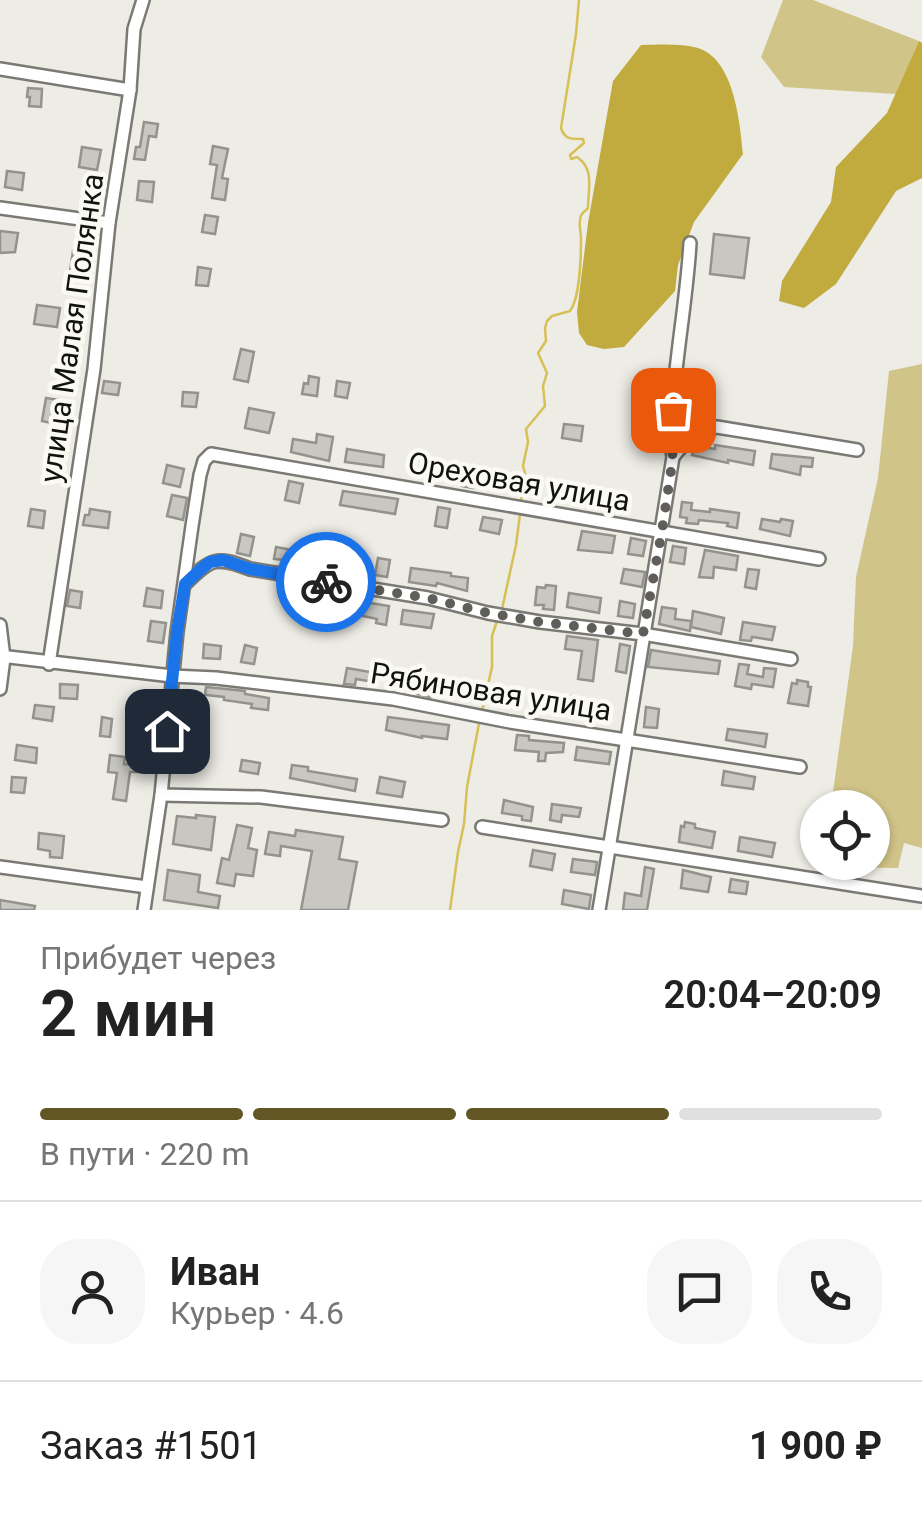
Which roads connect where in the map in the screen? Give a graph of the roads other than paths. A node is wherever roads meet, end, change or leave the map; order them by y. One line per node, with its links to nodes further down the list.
1 (143, 0): 3 (street, улица Малая Полянка)
2 (0, 69): 3 (street)
3 (130, 90): 5 (street, улица Малая Полянка)
4 (0, 208): 5 (street)
5 (110, 223): 16 (street, улица Малая Полянка)
6 (690, 244): 8 (street)
7 (857, 450): 8 (street)
8 (673, 457): 9 (street)
9 (662, 531): 10 (street, Ореховая улица); 11 (street, Ореховая улица); 13 (street)
10 (819, 560)
11 (185, 584): 13 (street); 17 (street)
12 (0, 625): 14 (street)
13 (643, 634): 15 (street); 19 (street)
14 (2, 657): 16 (street, Рябиновая улица); 18 (street)
15 (790, 658)
16 (50, 664): 17 (street, Рябиновая улица)
17 (172, 676): 19 (street, Рябиновая улица); 21 (street)
18 (0, 688)
19 (628, 739): 20 (street, Рябиновая улица); 24 (street)
20 (800, 767)
21 (161, 794): 22 (street); 26 (street)
22 (442, 820)
23 (482, 827): 24 (street)
24 (610, 848): 27 (street); 29 (street)
25 (0, 867): 26 (street)
26 (147, 887): 28 (street)
27 (922, 896)
28 (144, 910)
29 (599, 910)

